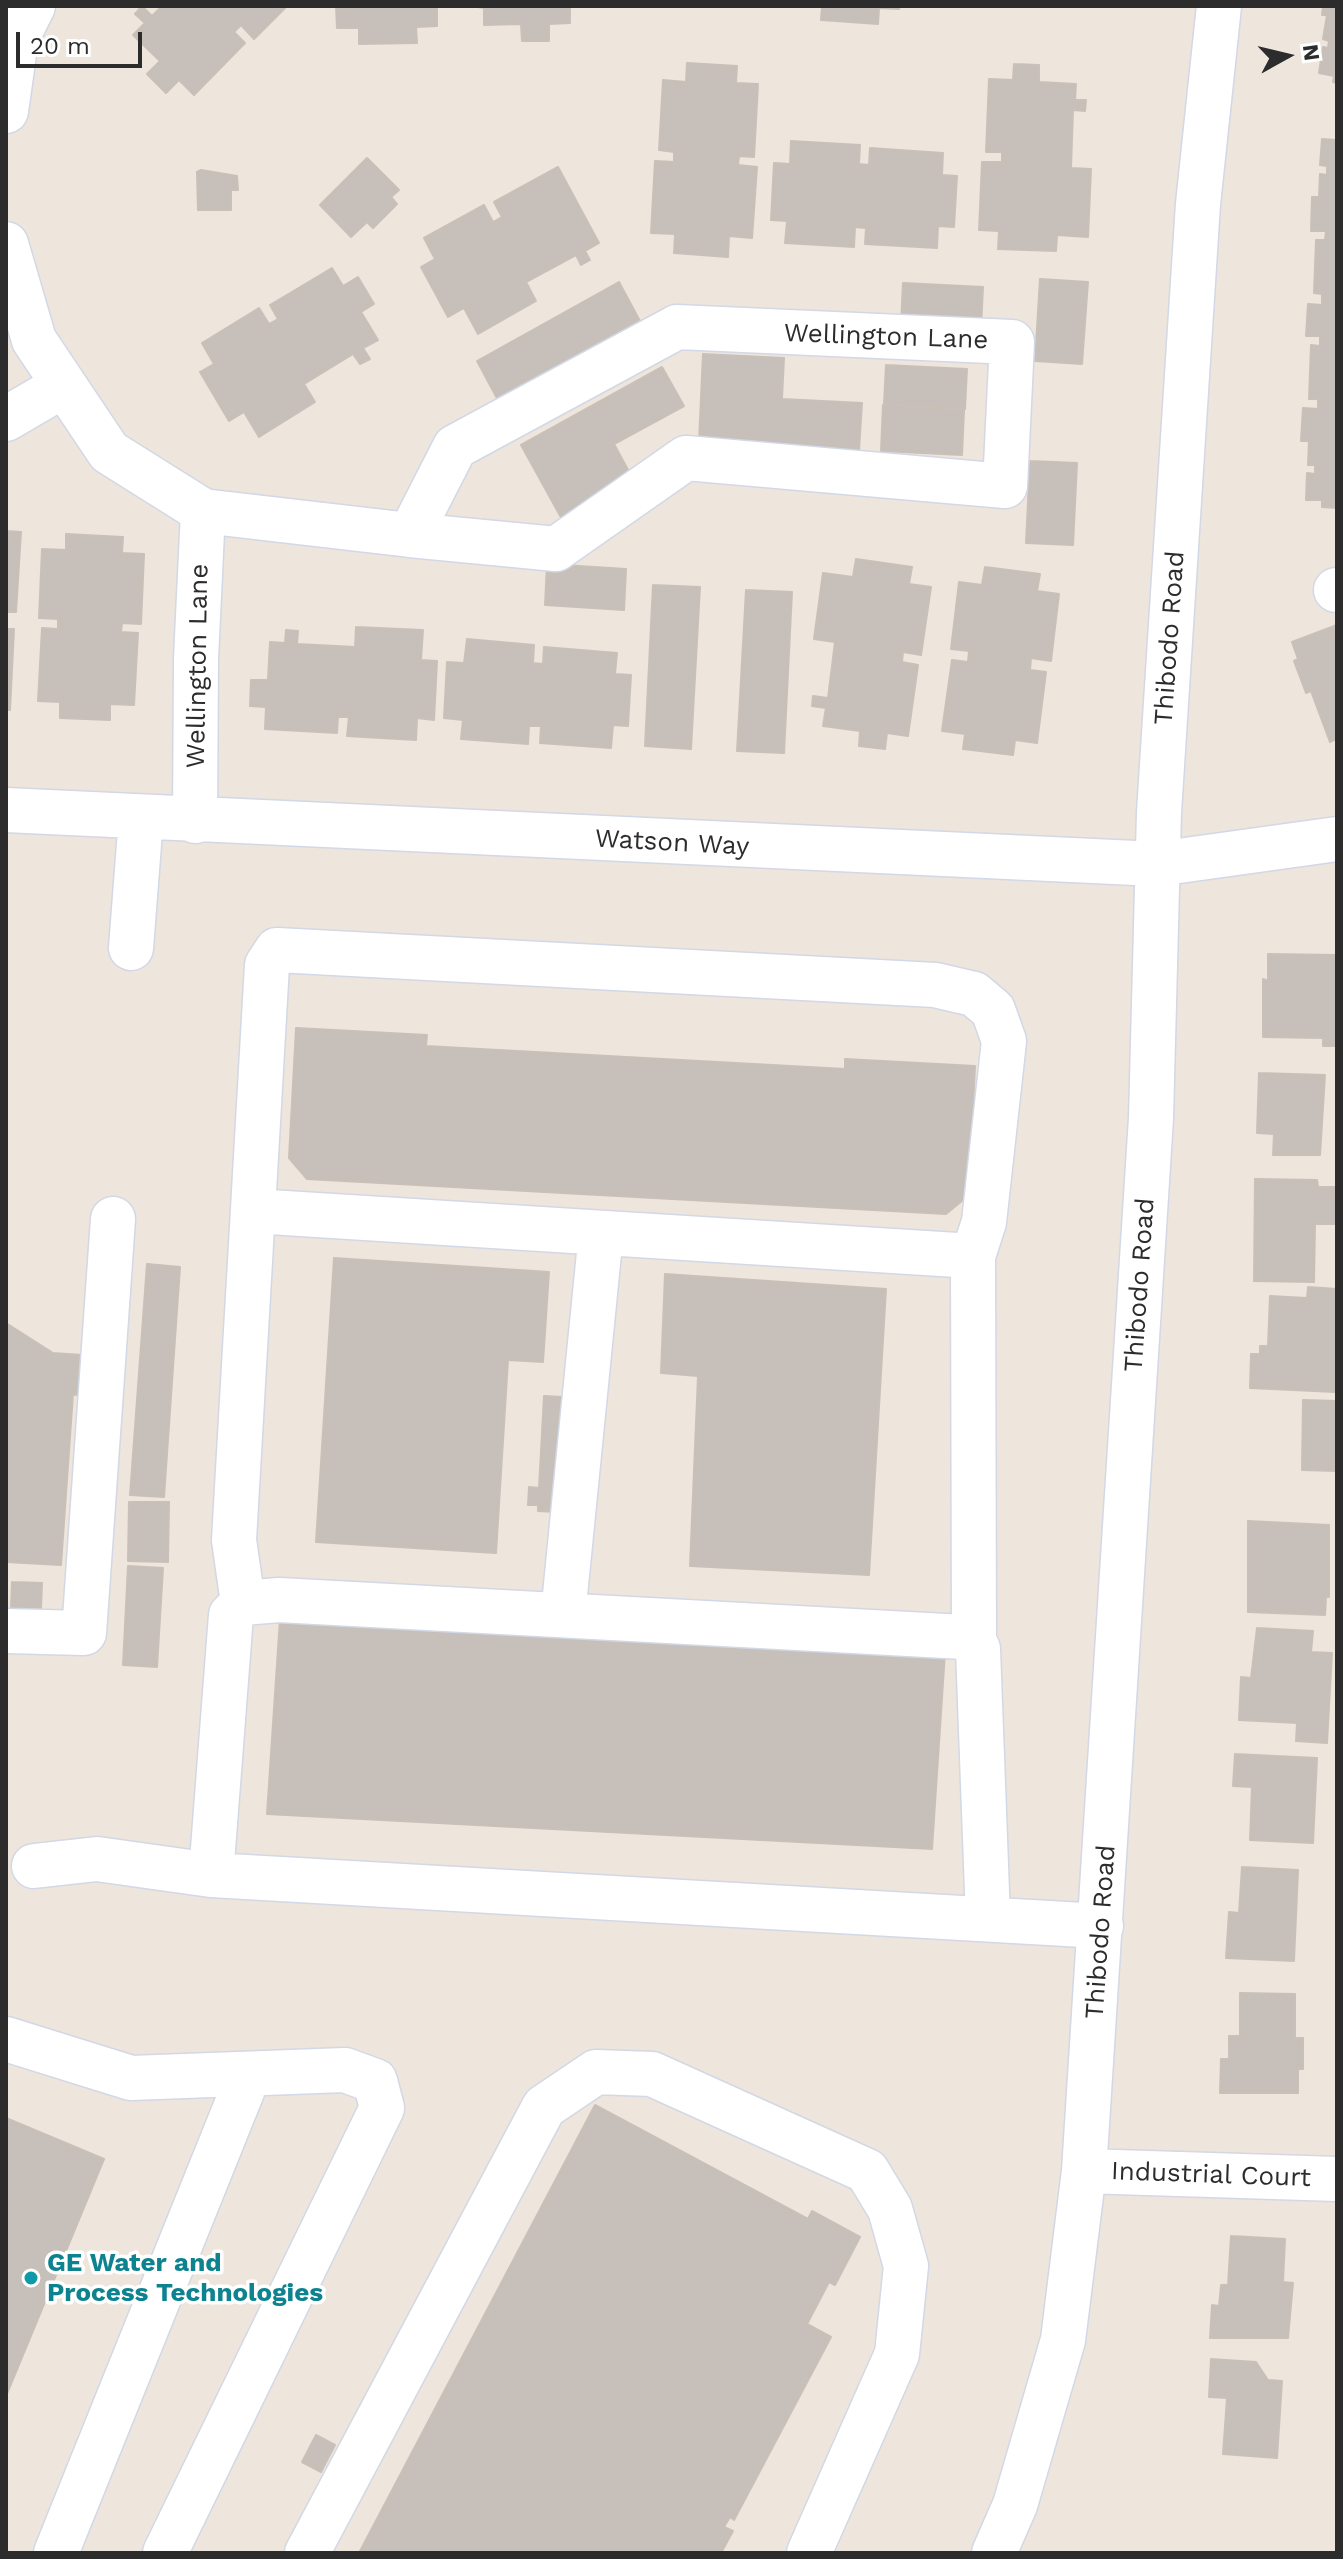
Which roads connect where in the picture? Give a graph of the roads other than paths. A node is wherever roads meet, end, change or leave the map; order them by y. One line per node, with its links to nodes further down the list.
1 (33, 6): 3 (street)
2 (1219, 6): 13 (street, Thibodo Road)
3 (6, 111)
4 (6, 244): 5 (street, Wellington Lane)
5 (64, 385): 6 (street); 7 (street, Wellington Lane)
6 (6, 419)
7 (203, 511): 8 (street, Wellington Lane); 11 (street, Wellington Lane)
8 (410, 535): 8 (street, Wellington Lane)
9 (6, 810): 10 (street, Watson Way)
10 (141, 818): 11 (street, Watson Way); 14 (street)
11 (195, 821): 13 (street, Watson Way)
12 (1337, 839): 13 (street, Watson Way)
13 (1157, 864): 26 (street, Thibodo Road)
14 (131, 948)
15 (253, 1211): 17 (street); 18 (street); 19 (street)
16 (113, 1219): 21 (street)
17 (601, 1233): 18 (street); 20 (street)
18 (973, 1256): 22 (street)
19 (243, 1603): 20 (street); 24 (street)
20 (563, 1615): 22 (street)
21 (6, 1631)
22 (974, 1640): 25 (street)
23 (34, 1866): 24 (street)
24 (211, 1875): 25 (street)
25 (988, 1919): 26 (street)
26 (1101, 1926): 29 (street, Thibodo Road)
27 (6, 2039): 28 (street)
28 (249, 2074): 31 (street); 32 (street)
29 (1084, 2171): 30 (street, Industrial Court); 35 (street, Thibodo Road)
30 (1337, 2179)
31 (56, 2553)
32 (165, 2553)
33 (307, 2553): 34 (street)
34 (809, 2553)
35 (994, 2553)

